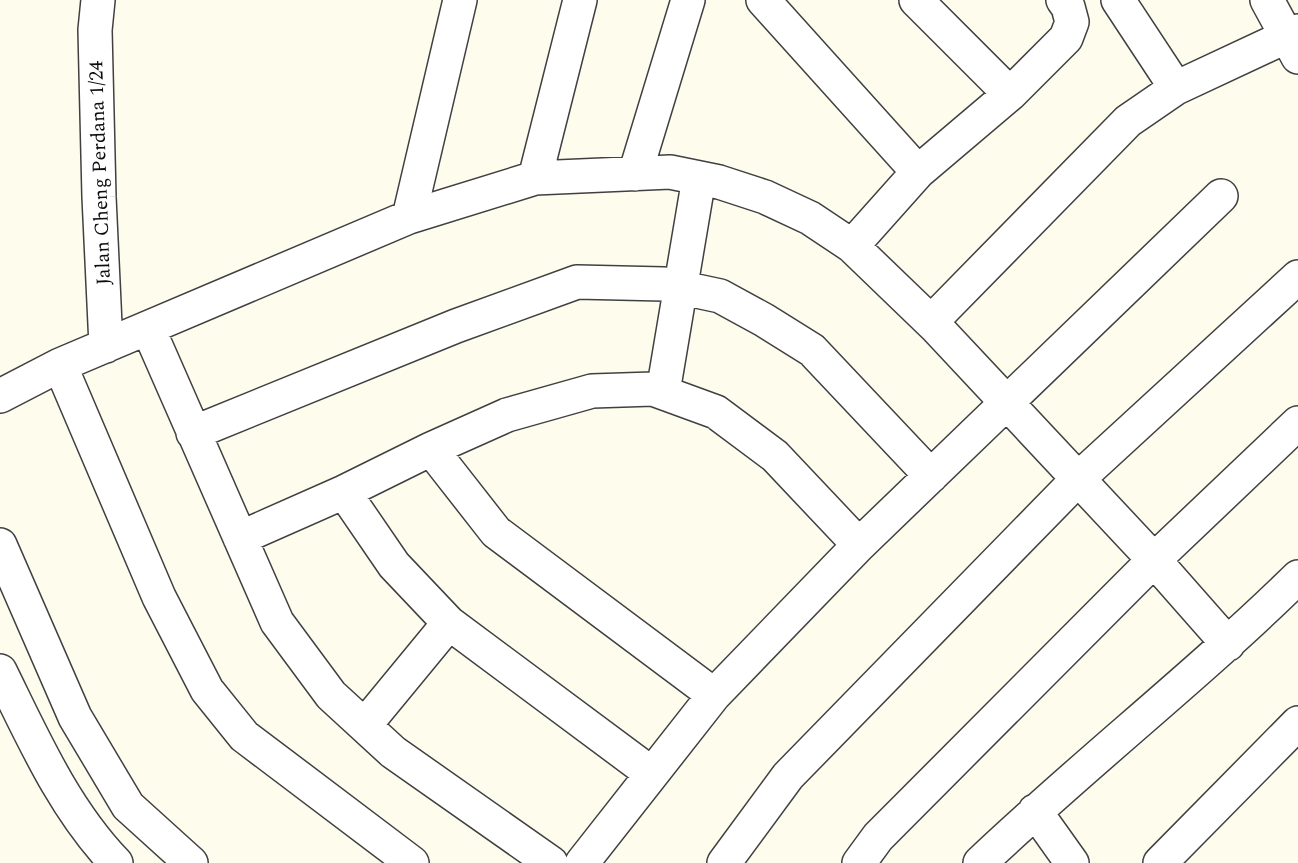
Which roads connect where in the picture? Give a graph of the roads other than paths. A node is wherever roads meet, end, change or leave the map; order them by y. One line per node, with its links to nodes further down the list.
1 (98, 0): 24 (street, Jalan Cheng Perdana 1/24)
2 (460, 0): 18 (street)
3 (580, 0): 15 (street)
4 (688, 0): 14 (street)
5 (764, 0): 13 (street)
6 (916, 0): 12 (street)
7 (1063, 0): 12 (street)
8 (1118, 0): 11 (street)
9 (1268, 0): 10 (street)
10 (1294, 41): 11 (street)
11 (1176, 88): 22 (street)
12 (1011, 94): 13 (street)
13 (918, 172): 19 (street)
14 (635, 174): 15 (street); 16 (street)
15 (535, 178): 18 (street)
16 (699, 178): 19 (street); 21 (street)
17 (1221, 196): 28 (street)
18 (409, 217): 23 (street)
19 (852, 246): 22 (street)
20 (1298, 277): 33 (street)
21 (682, 288): 26 (street); 30 (street); 32 (street)
22 (931, 322): 28 (street)
23 (148, 328): 24 (street); 30 (street)
24 (106, 346): 25 (street)
25 (60, 365): 27 (street); 50 (street)
26 (663, 392): 31 (street); 37 (street)
27 (0, 396)
28 (1007, 402): 32 (street); 33 (street)
29 (1298, 423): 38 (street)
30 (194, 433): 35 (street)
31 (431, 449): 34 (street); 43 (street)
32 (931, 476): 37 (street)
33 (1078, 479): 38 (street); 53 (street)
34 (344, 492): 35 (street); 40 (street)
35 (240, 538): 45 (street)
36 (0, 545): 49 (street)
37 (859, 545): 43 (street)
38 (1154, 560): 41 (street); 54 (street)
39 (1298, 577): 41 (street)
40 (449, 622): 45 (street); 46 (street)
41 (1228, 644): 47 (street)
42 (0, 671): 48 (street)
43 (714, 695): 46 (street)
44 (1298, 723): 57 (street)
45 (365, 725): 51 (street)
46 (652, 774): 52 (street)
47 (1035, 811): 55 (street); 56 (street)
48 (117, 863)
49 (190, 863)
50 (412, 863)
51 (551, 863)
52 (582, 863)
53 (724, 863)
54 (859, 863)
55 (980, 863)
56 (1072, 863)
57 (1160, 863)

